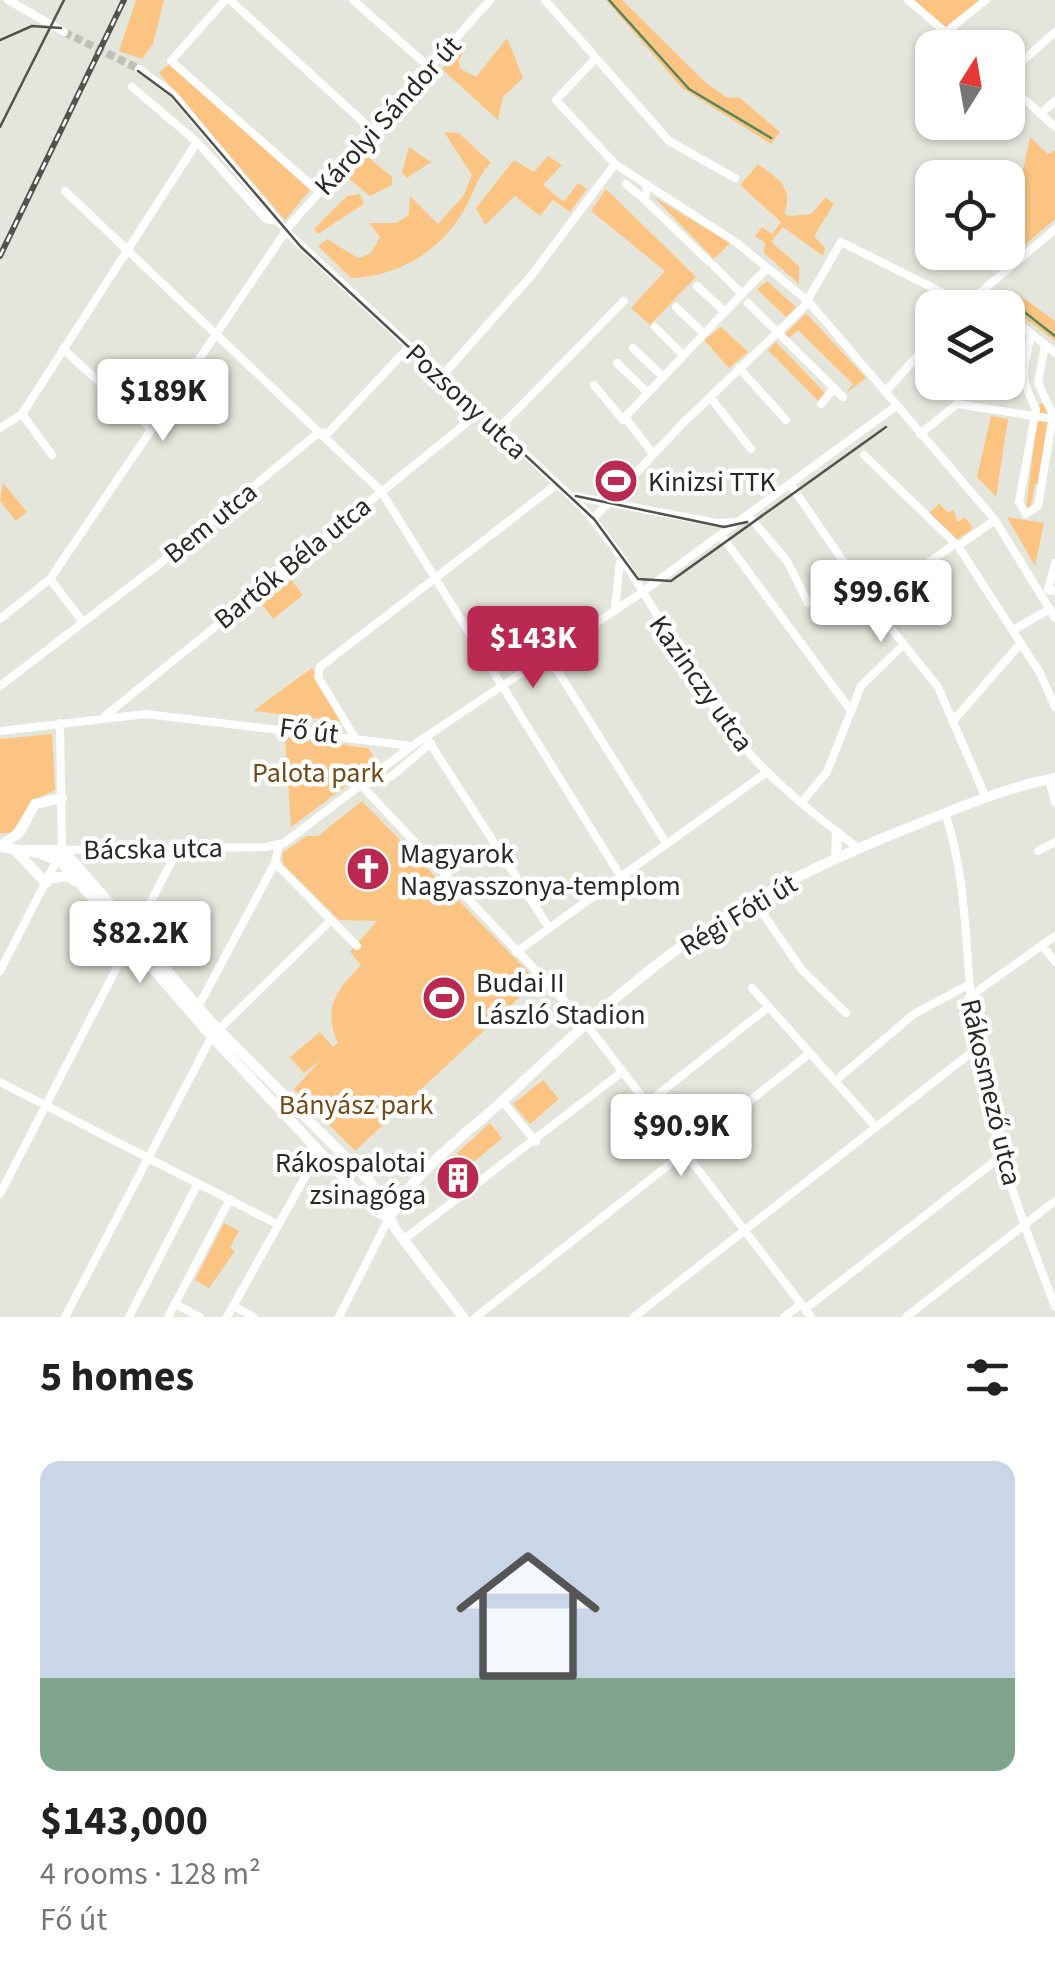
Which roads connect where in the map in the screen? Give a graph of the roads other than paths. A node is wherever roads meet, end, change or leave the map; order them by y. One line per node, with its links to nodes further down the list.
1 (228, 0): 22 (street); 29 (street)
2 (353, 0): 15 (street)
3 (546, 0): 13 (street)
4 (908, 0): 9 (street)
5 (986, 0): 10 (street)
6 (10, 1): 8 (street); 11 (street)
7 (484, 2): 15 (street, Károlyi Sándor út)
8 (0, 9)
9 (944, 30)
10 (948, 30)
11 (64, 32)
12 (1055, 32): 14 (street)
13 (595, 59): 24 (street); 25 (street)
14 (1025, 59)
15 (430, 67): 22 (street, Károlyi Sándor út)
16 (140, 68): 31 (street, Pozsony utca)
17 (132, 87): 23 (street, Pozsony utca)
18 (1025, 100): 20 (street)
19 (1055, 102): 20 (street)
20 (1040, 114): 21 (street)
21 (1055, 128)
22 (374, 130): 29 (street, Károlyi Sándor út)
23 (196, 142): 31 (street, Pozsony utca); 34 (street)
24 (615, 164): 27 (street); 59 (street)
25 (734, 178)
26 (626, 184): 30 (street)
27 (647, 184): 30 (street); 35 (street)
28 (65, 191): 34 (street)
29 (318, 192): 32 (street, Károlyi Sándor út)
30 (645, 200): 39 (street)
31 (278, 221): 32 (street, Pozsony utca)
32 (286, 230): 46 (street, Károlyi Sándor út); 51 (street, Pozsony utca)
33 (1055, 230): 38 (street)
34 (128, 248): 46 (street); 53 (street)
35 (767, 268): 39 (street); 41 (street)
36 (698, 286): 43 (street)
37 (932, 290): 41 (street)
38 (982, 290)
39 (745, 298): 43 (street); 47 (street)
40 (624, 301): 78 (street)
41 (808, 302): 47 (street); 64 (street)
42 (676, 307): 48 (street)
43 (725, 312): 48 (street)
44 (655, 327): 55 (street)
45 (1025, 329): 49 (street)
46 (217, 332): 79 (street, Károlyi Sándor út); 80 (street)
47 (779, 332): 58 (street); 62 (street)
48 (704, 334): 55 (street)
49 (1031, 334): 50 (street); 71 (street)
50 (1046, 345): 54 (street); 72 (street)
51 (409, 347): 59 (street, Pozsony utca); 80 (street, Bem utca)
52 (633, 348): 60 (street)
53 (63, 349): 70 (street); 79 (street)
54 (1055, 353)
55 (684, 355): 60 (street)
56 (915, 358): 64 (street)
57 (618, 364): 63 (street)
58 (740, 368): 65 (street); 73 (street)
59 (442, 376): 69 (street, Pozsony utca)
60 (662, 376): 63 (street)
61 (594, 385): 76 (street)
62 (834, 388): 66 (street); 67 (street)
63 (647, 392): 76 (street)
64 (884, 392): 68 (street)
65 (710, 396): 82 (street); 83 (street)
66 (844, 398)
67 (821, 404)
68 (896, 406): 74 (street); 75 (street)
69 (480, 412): 78 (street, Pozsony utca); 88 (street, Bartók Béla utca)
70 (22, 414): 77 (street); 84 (street)
71 (1034, 416): 72 (street); 72 (street); 81 (street)
72 (1053, 419)
73 (786, 420)
74 (907, 420): 75 (street); 81 (street)
75 (877, 421): 87 (street)
76 (626, 423): 83 (street)
77 (0, 428)
78 (498, 428): 86 (street, Pozsony utca)
79 (151, 429): 98 (street, Károlyi Sándor út)
80 (323, 432): 88 (street); 108 (street, Bem utca)
81 (920, 434): 93 (street)
82 (751, 449)
83 (653, 454): 90 (street)
84 (52, 455)
85 (864, 455): 95 (street)
86 (557, 484): 89 (street, Pozsony utca); 99 (street)
87 (790, 484): 91 (street); 103 (street)
88 (381, 492): 99 (street); 117 (street, Bartók Béla utca)
89 (566, 492): 90 (street); 92 (street, Pozsony utca)
90 (610, 504): 91 (street); 92 (street)
91 (744, 518): 94 (street); 102 (street)
92 (593, 520): 96 (street, Pozsony utca)
93 (996, 520): 95 (street); 100 (street)
94 (721, 535): 101 (street); 116 (street)
95 (956, 546): 103 (street); 109 (street)
96 (620, 558): 101 (street, Pozsony utca); 105 (street)
97 (1055, 563): 100 (street)
98 (50, 579): 107 (street, Károlyi Sándor út); 108 (street)
99 (434, 579): 114 (street); 121 (street)
100 (1048, 592): 106 (street)
101 (641, 593): 105 (street); 124 (street, Kazinczy utca)
102 (808, 603)
103 (873, 603): 111 (street)
104 (0, 604): 107 (street)
105 (614, 610): 112 (street)
106 (1053, 613): 109 (street)
107 (4, 616)
108 (83, 622): 113 (street, Bem utca)
109 (1013, 630): 110 (street)
110 (1021, 643): 115 (street); 118 (street)
111 (904, 644): 116 (street); 118 (street)
112 (549, 657): 114 (street); 134 (street)
113 (0, 686)
114 (504, 688): 122 (street); 143 (street)
115 (1055, 707)
116 (849, 708): 129 (street)
117 (106, 716): 119 (street, Fő út); 121 (street, Fő út)
118 (954, 720): 128 (street)
119 (60, 723): 120 (street, Fő út); 127 (street)
120 (0, 731)
121 (354, 736): 123 (street, Fő út)
122 (428, 740): 123 (street); 126 (street); 148 (street)
123 (412, 746): 126 (street)
124 (767, 772): 129 (street, Kazinczy utca); 134 (street)
125 (1052, 778): 128 (main road, Régi Fóti út); 130 (street)
126 (362, 785): 135 (street); 153 (street)
127 (62, 798): 136 (main road); 140 (street)
128 (986, 798): 131 (main road, Régi Fóti út)
129 (802, 802): 132 (street, Kazinczy utca)
130 (1055, 802)
131 (945, 813): 138 (main road, Régi Fóti út); 156 (street, Rákosmező utca)
132 (838, 832): 138 (street, Kazinczy utca); 141 (main road)
133 (1055, 842): 139 (street)
134 (666, 843): 143 (street)
135 (279, 844): 137 (street, Bácska utca); 142 (street)
136 (3, 847): 140 (main road, Bácska utca); 144 (main road)
137 (180, 848): 140 (street, Bácska utca); 150 (street)
138 (858, 848): 141 (main road, Régi Fóti út)
139 (1038, 851)
140 (60, 855): 144 (street); 145 (main road); 150 (main road)
141 (836, 858): 146 (main road, Régi Fóti út)
142 (275, 863): 147 (street); 159 (street)
143 (621, 876): 148 (street)
144 (46, 881): 145 (main road); 155 (street)
145 (80, 885): 150 (main road)
146 (754, 900): 161 (street); 162 (main road, Régi Fóti út)
147 (330, 921): 152 (street); 163 (street)
148 (549, 928): 153 (street)
149 (1055, 936): 151 (street)
150 (131, 938): 159 (main road); 163 (main road); 171 (street)
151 (1042, 945): 154 (street); 158 (street)
152 (357, 946)
153 (516, 952): 162 (street)
154 (1055, 962)
155 (0, 972)
156 (968, 984): 158 (street, Rákosmező utca); 167 (street)
157 (752, 988): 160 (street)
158 (969, 997): 164 (street, Rákosmező utca)
159 (198, 1007): 163 (main road)
160 (767, 1008): 165 (street); 170 (street)
161 (846, 1013)
162 (587, 1024): 166 (street); 169 (main road, Régi Fóti út)
163 (215, 1033): 174 (main road); 177 (street); 178 (main road)
164 (976, 1048): 172 (street); 176 (street, Rákosmező utca)
165 (810, 1054): 167 (street); 175 (street)
166 (622, 1072): 170 (street); 173 (street)
167 (835, 1081): 172 (street)
168 (0, 1082): 171 (street)
169 (502, 1101): 173 (street); 184 (main road, Régi Fóti út)
170 (646, 1104): 175 (street)
171 (46, 1106): 177 (street); 181 (street)
172 (876, 1128): 187 (street)
173 (536, 1142): 188 (street)
174 (319, 1152): 179 (main road); 185 (street)
175 (685, 1153): 187 (street); 201 (street)
176 (1004, 1154): 186 (street, Rákosmező utca); 192 (street)
177 (148, 1157): 180 (street); 193 (street)
178 (347, 1158): 179 (main road); 184 (main road)
179 (332, 1165): 184 (main road)
180 (198, 1182): 182 (street); 194 (street)
181 (0, 1194)
182 (230, 1199): 185 (street); 189 (street)
183 (1055, 1200): 186 (street)
184 (389, 1218): 188 (main road); 199 (street)
185 (277, 1224): 190 (street)
186 (1023, 1225): 191 (street, Rákosmező utca); 204 (street)
187 (745, 1231): 192 (street); 202 (street)
188 (403, 1240): 200 (main road)
189 (175, 1304): 195 (street); 196 (street)
190 (233, 1306): 197 (street); 198 (street)
191 (1055, 1306)
192 (806, 1310): 203 (street)
193 (65, 1317)
194 (130, 1317)
195 (168, 1317)
196 (200, 1317)
197 (228, 1317)
198 (254, 1317)
199 (339, 1317)
200 (463, 1317)
201 (476, 1317)
202 (634, 1317)
203 (784, 1317)
204 (906, 1317)

